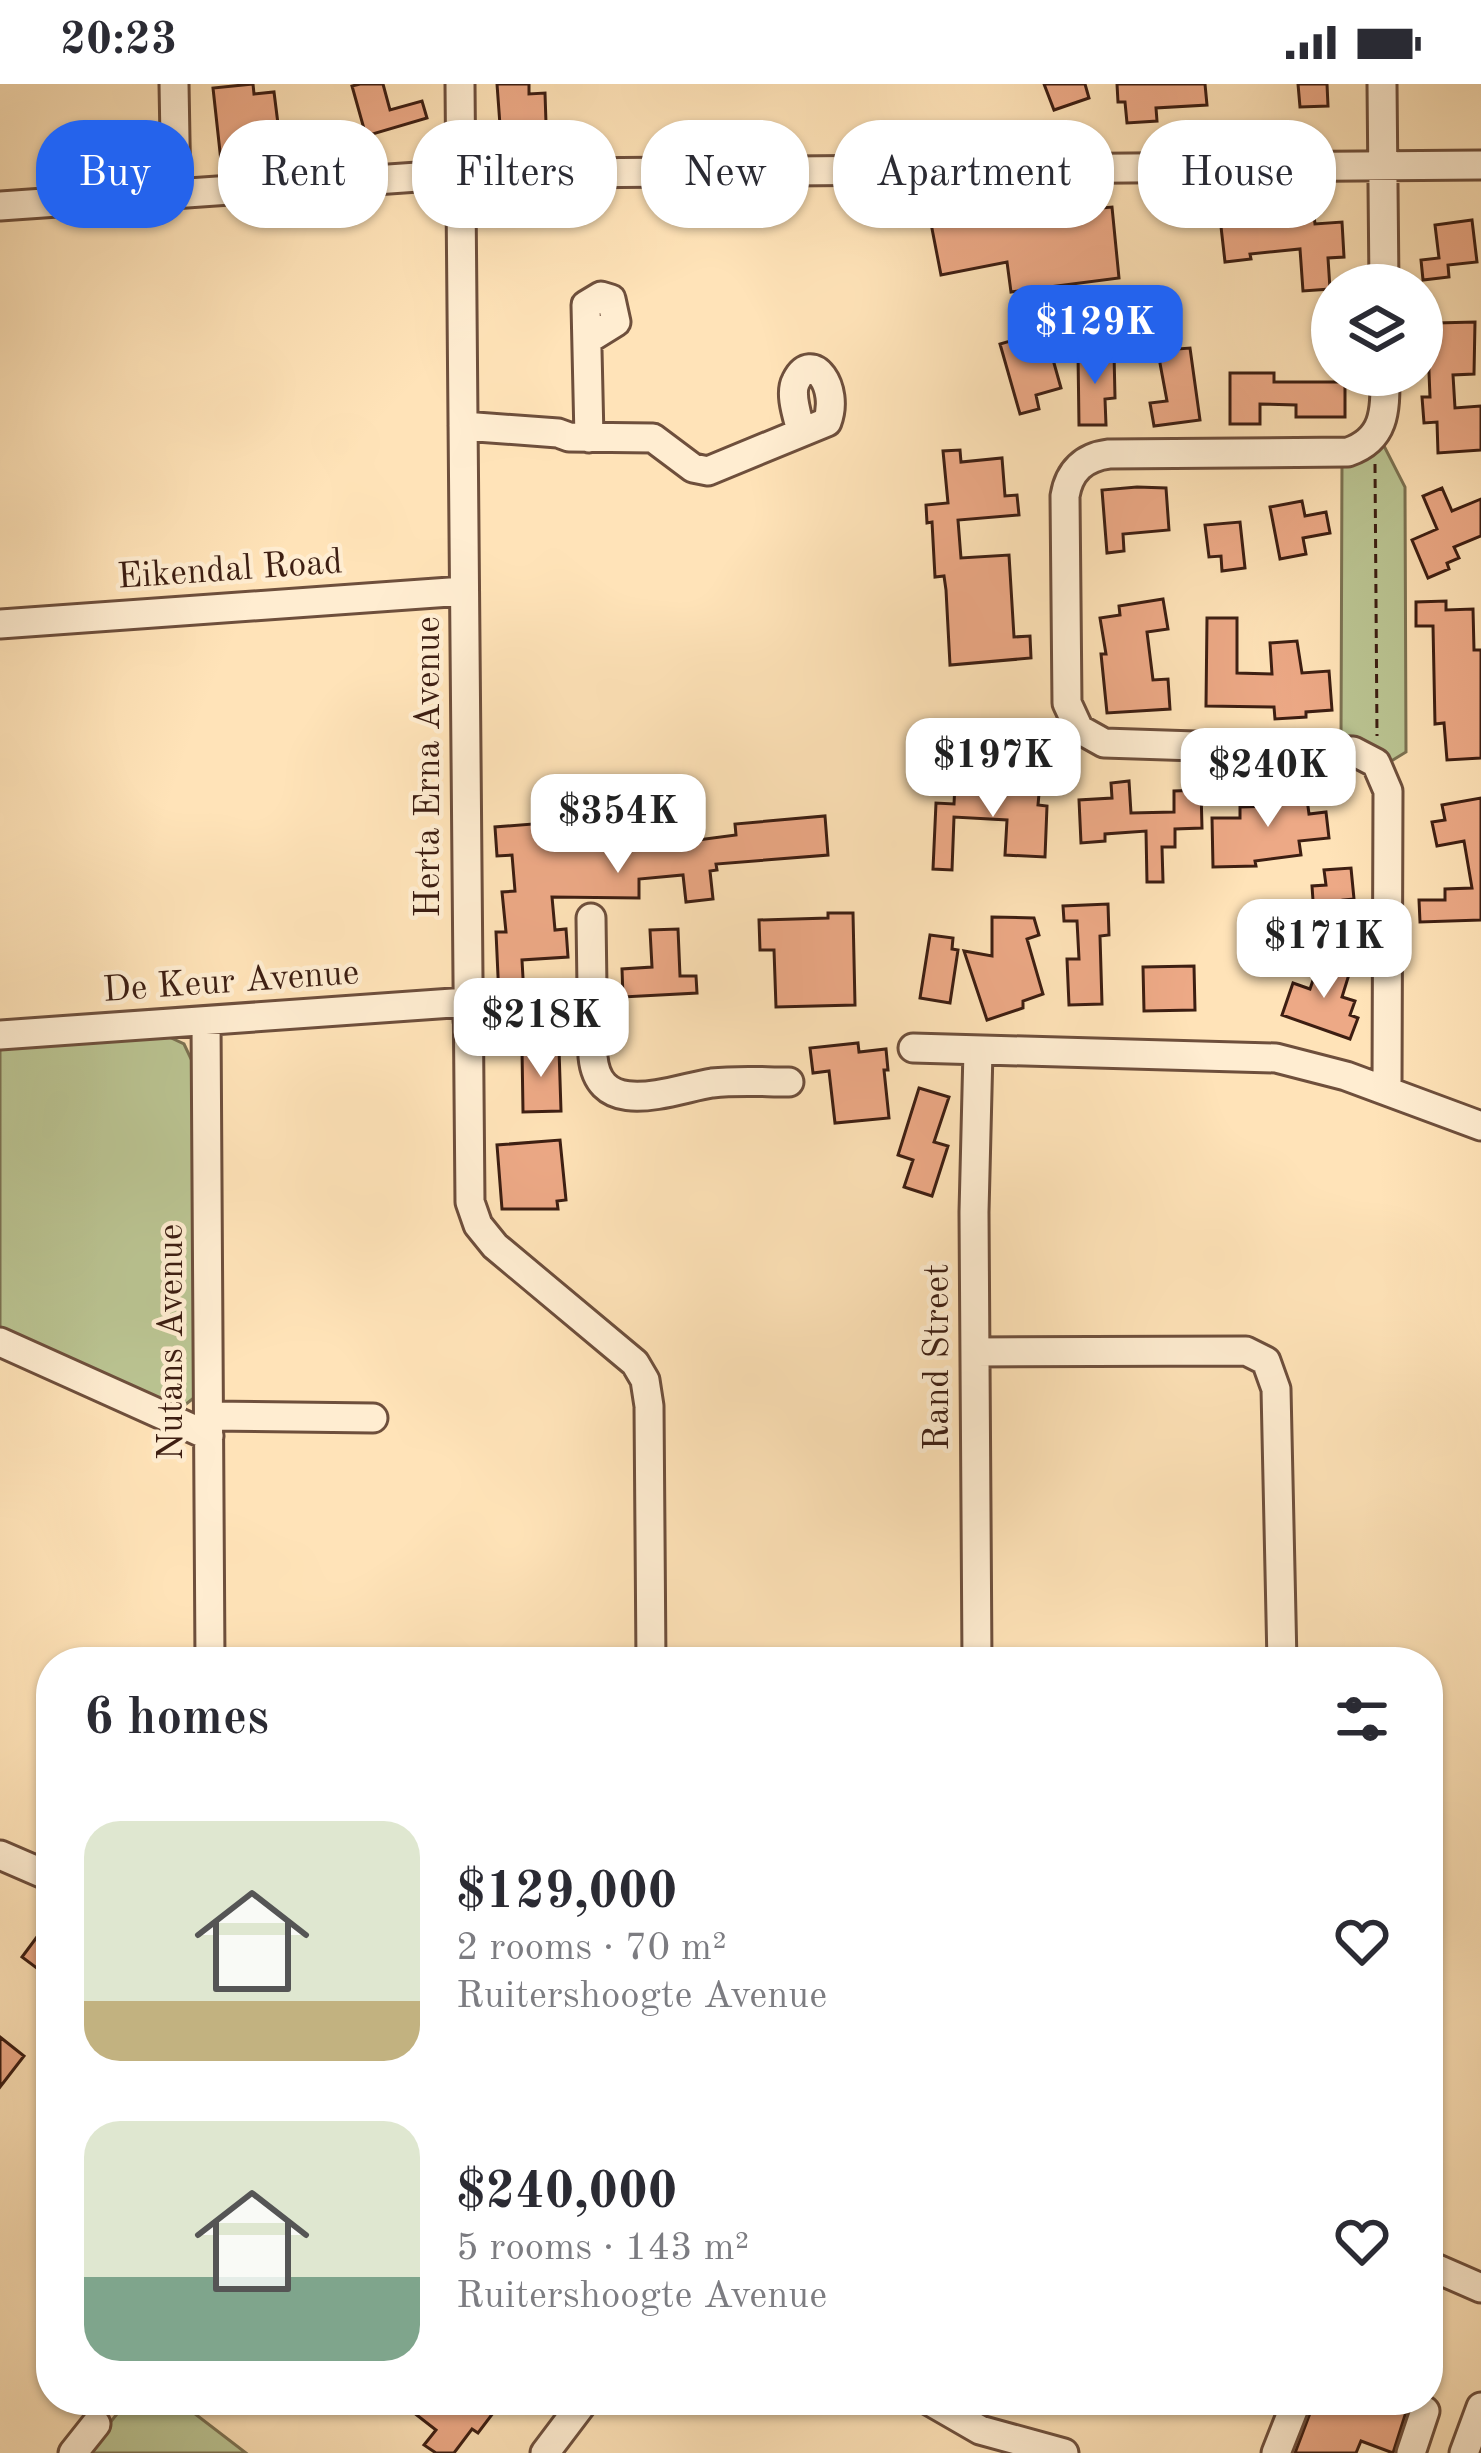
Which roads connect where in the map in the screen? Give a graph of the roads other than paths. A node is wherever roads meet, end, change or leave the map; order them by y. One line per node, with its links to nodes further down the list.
1 (174, 84): 4 (street)
2 (460, 84): 5 (street, Herta Erna Avenue)
3 (1382, 84): 7 (street)
4 (175, 120)
5 (460, 120)
6 (1481, 165): 7 (street)
7 (1382, 166): 8 (street); 14 (street)
8 (617, 173)
9 (412, 177): 10 (street)
10 (194, 193)
11 (36, 204): 12 (street)
12 (0, 206)
13 (461, 228): 18 (street, Herta Erna Avenue)
14 (1384, 264)
15 (587, 340): 19 (street)
16 (1385, 396): 30 (street)
17 (801, 431): 19 (street)
18 (463, 435): 19 (street); 20 (street, Herta Erna Avenue)
19 (579, 438)
20 (464, 591): 21 (street, Eikendal Road); 23 (street, Herta Erna Avenue)
21 (0, 623)
22 (591, 918): 25 (street)
23 (468, 1012): 24 (street, De Keur Avenue); 25 (street, De Keur Avenue); 37 (street, Herta Erna Avenue)
24 (206, 1021): 26 (street, De Keur Avenue); 35 (street, Nutans Avenue)
25 (593, 1022): 29 (street)
26 (0, 1035)
27 (913, 1048): 28 (street)
28 (978, 1051): 30 (street); 33 (street, Rand Street)
29 (789, 1082)
30 (1388, 1091): 31 (street)
31 (1481, 1126)
32 (0, 1342): 35 (street)
33 (975, 1352): 38 (street, Rand Street); 39 (street)
34 (373, 1418): 35 (street)
35 (209, 1426): 36 (street, Nutans Avenue)
36 (210, 1647)
37 (652, 1647)
38 (977, 1647)
39 (1282, 1647)
40 (4, 1863): 41 (street)
41 (36, 1873)
42 (1443, 2272): 43 (street)
43 (1481, 2288)
44 (1481, 2407): 55 (street)
45 (574, 2415): 51 (street)
46 (954, 2415): 52 (street)
47 (1291, 2415): 53 (street)
48 (1424, 2415): 54 (street)
49 (96, 2424): 50 (street)
50 (73, 2453)
51 (545, 2453)
52 (1064, 2453)
53 (1276, 2453)
54 (1411, 2453)
55 (1463, 2453)

